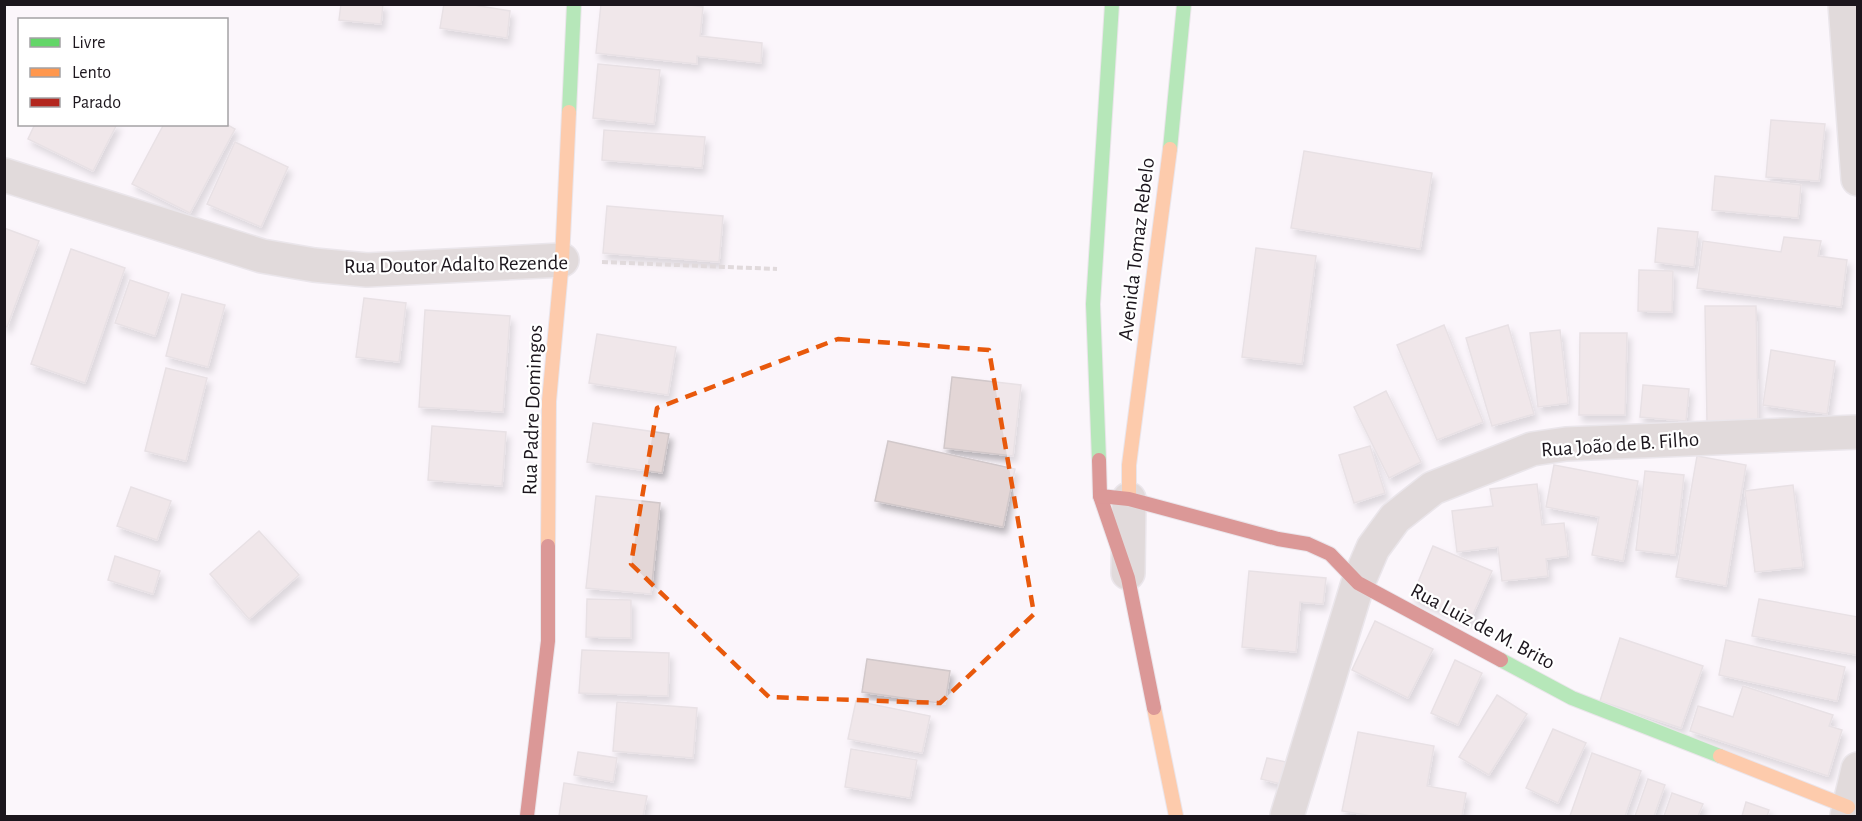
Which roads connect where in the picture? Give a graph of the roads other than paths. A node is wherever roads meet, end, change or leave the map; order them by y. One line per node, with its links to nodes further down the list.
1 (574, 4): 7 (street, Rua Padre Domingos)
2 (1112, 4): 9 (street, Avenida Tomaz Rebelo)
3 (1184, 4): 9 (street, Avenida Tomaz Rebelo)
4 (1849, 7): 6 (street)
5 (4, 175): 7 (street, Rua Doutor Adalto Rezende)
6 (1857, 179)
7 (562, 260): 14 (street, Rua Padre Domingos)
8 (1857, 432): 11 (street, Rua João de B. Filho)
9 (1115, 498): 10 (street); 11 (street, Rua Luiz de M. Brito)
10 (1128, 578): 15 (street)
11 (1358, 583): 13 (street, Rua Luiz de M. Brito); 16 (street, Rua João de B. Filho)
12 (1857, 769): 13 (street)
13 (1847, 812)
14 (527, 816)
15 (1176, 816)
16 (1287, 816)

